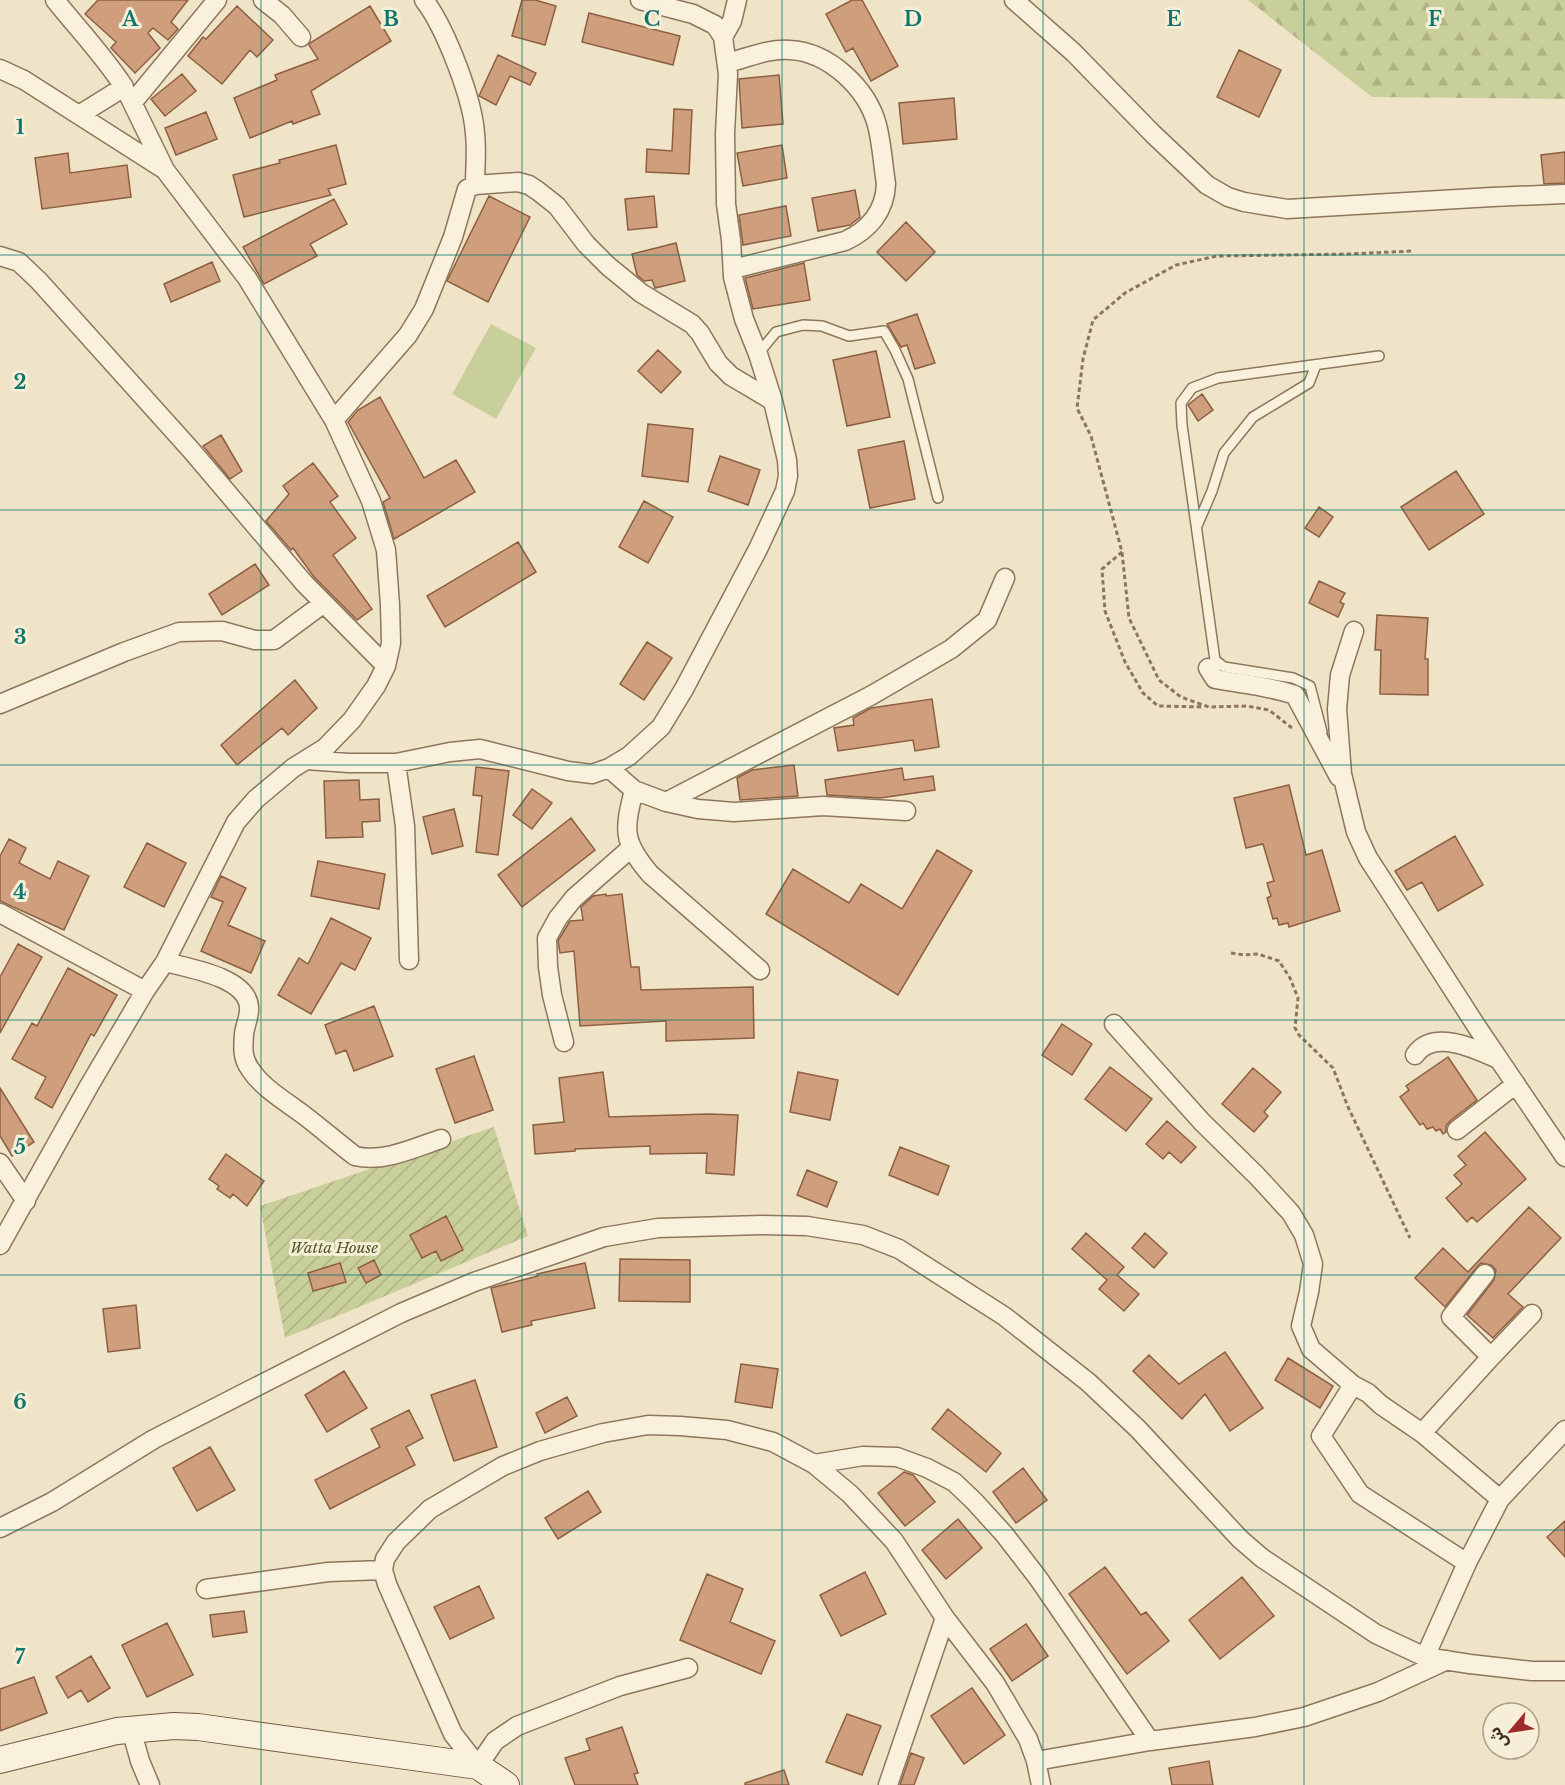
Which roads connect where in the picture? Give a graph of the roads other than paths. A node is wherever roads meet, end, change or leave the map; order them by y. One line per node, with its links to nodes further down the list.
1 (55, 0): 12 (street)
2 (217, 0): 12 (street)
3 (263, 0): 8 (street)
4 (424, 0): 15 (street)
5 (640, 0): 9 (street)
6 (737, 0): 9 (street)
7 (1014, 0): 16 (street)
8 (301, 37)
9 (723, 37): 10 (street)
10 (727, 63): 18 (street); 18 (street)
11 (0, 69): 13 (street)
12 (129, 95): 13 (street); 14 (street)
13 (79, 116): 14 (street)
14 (165, 170): 23 (street)
15 (476, 185): 22 (street); 23 (street)
16 (1565, 194)
17 (0, 256): 27 (street)
18 (733, 269): 19 (street)
19 (758, 354): 22 (street); 24 (lane)
20 (1379, 356): 21 (lane)
21 (1316, 365): 25 (lane); 25 (lane)
22 (772, 401): 34 (street)
23 (334, 420): 29 (street)
24 (938, 498)
25 (1197, 528): 35 (lane)
26 (1005, 578): 37 (street)
27 (324, 603): 29 (street); 31 (street)
28 (1354, 631): 35 (street)
29 (386, 666): 32 (street)
30 (1208, 668): 35 (street)
31 (0, 704)
32 (306, 760): 33 (street); 42 (street)
33 (396, 763): 34 (street); 41 (street)
34 (609, 768): 36 (street)
35 (1343, 780): 48 (street)
36 (634, 790): 37 (street); 39 (street)
37 (666, 802): 38 (street)
38 (906, 811)
39 (631, 848): 43 (street); 46 (street)
40 (0, 913): 44 (street)
41 (409, 960)
42 (165, 962): 44 (street); 51 (street)
43 (760, 970)
44 (145, 991): 54 (street)
45 (1114, 1024): 59 (street)
46 (564, 1042)
47 (1415, 1055): 48 (street)
48 (1499, 1060): 49 (street)
49 (1516, 1084): 50 (street); 52 (street)
50 (1457, 1130)
51 (441, 1139)
52 (1565, 1157)
53 (0, 1163): 54 (street)
54 (26, 1201): 55 (street)
55 (0, 1245)
56 (1485, 1275): 58 (street)
57 (1532, 1314): 58 (street)
58 (1491, 1357): 61 (street)
59 (1353, 1385): 61 (street); 65 (street)
60 (1565, 1430): 63 (street)
61 (1422, 1433): 63 (street)
62 (814, 1464): 66 (street); 68 (street); 74 (street)
63 (1500, 1499): 65 (street)
64 (0, 1528): 69 (street)
65 (1467, 1563): 69 (street)
66 (383, 1570): 67 (street); 77 (street)
67 (206, 1589)
68 (945, 1617): 76 (street); 80 (street)
69 (1425, 1657): 70 (street)
70 (1447, 1660): 72 (street); 74 (street)
71 (688, 1668): 77 (street)
72 (1565, 1671)
73 (131, 1729): 75 (main road); 77 (main road); 79 (street)
74 (1150, 1741): 76 (street)
75 (0, 1760)
76 (1036, 1761): 81 (street)
77 (478, 1766): 78 (main road)
78 (503, 1783)
79 (150, 1785)
80 (888, 1785)
81 (1041, 1785)

